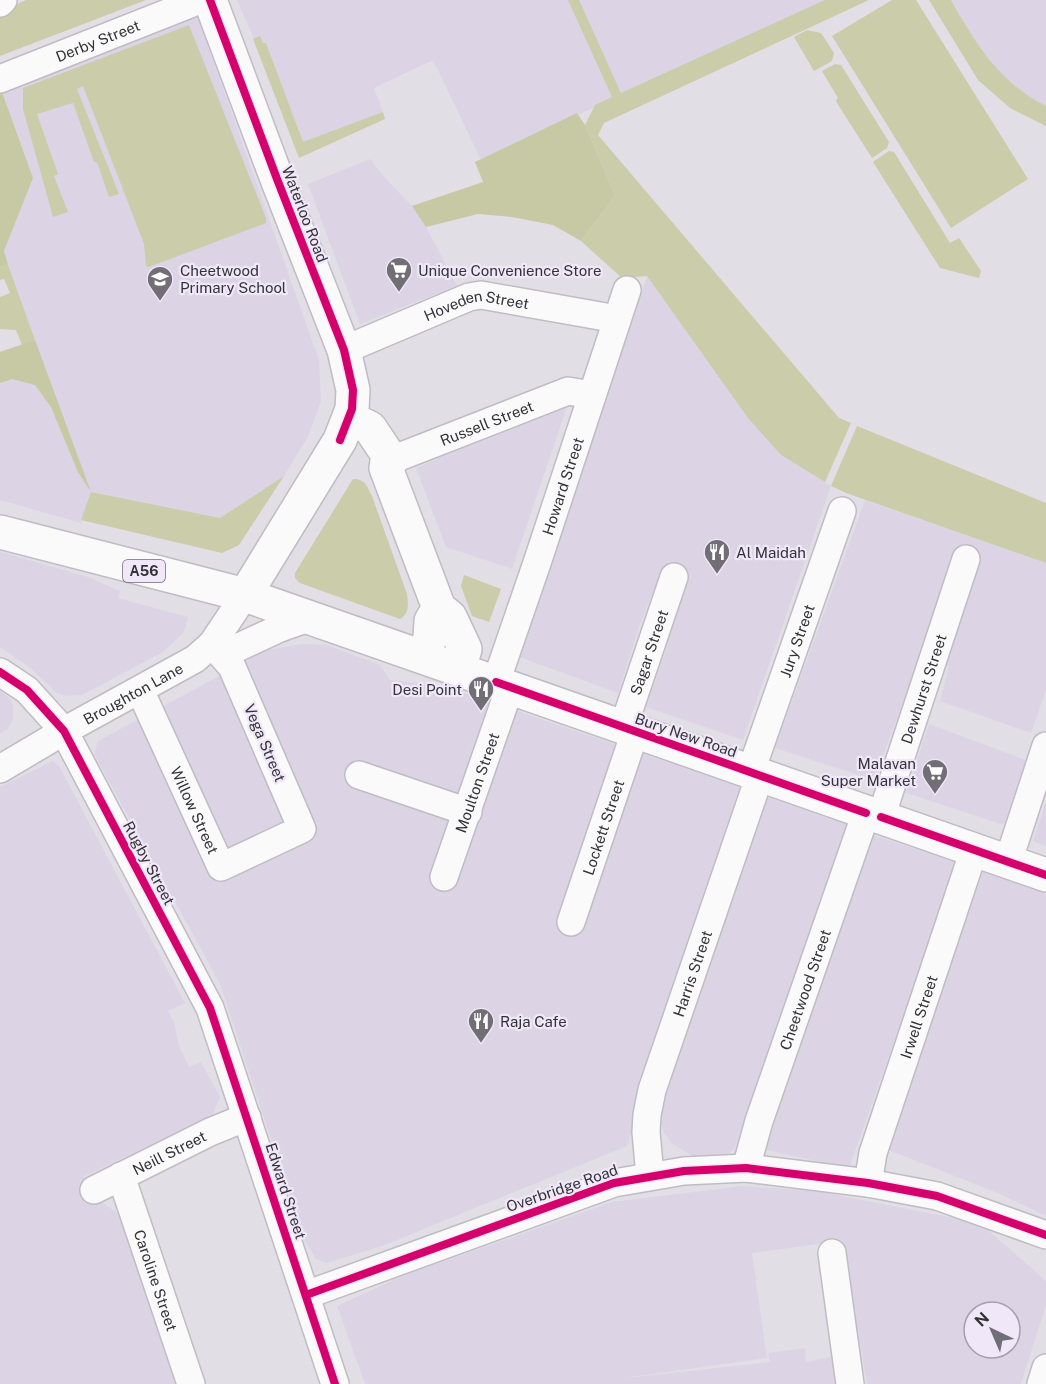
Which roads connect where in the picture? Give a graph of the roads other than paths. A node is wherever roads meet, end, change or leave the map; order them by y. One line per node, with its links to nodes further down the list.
1 (195, 0): 3 (street, Derby Street)
2 (210, 0): 6 (main road, Waterloo Road)
3 (0, 79)
4 (627, 290): 5 (street, Howard Street)
5 (618, 320): 6 (street, Hoveden Street); 7 (street, Howard Street)
6 (344, 350): 8 (main road, Waterloo Road)
7 (592, 395): 9 (street, Russell Street); 21 (street, Howard Street)
8 (345, 429): 9 (main road); 14 (main road, Waterloo Road)
9 (386, 468): 15 (main road)
10 (842, 511): 27 (street, Jury Street)
11 (0, 532): 14 (main road, Bury New Road / A56)
12 (966, 560): 30 (street, Dewhurst Street)
13 (675, 577): 24 (street, Sagar Street)
14 (245, 595): 16 (main road, Bury New Road / A56); 17 (street, Broughton Lane)
15 (439, 608): 18 (main road); 19 (main road)
16 (311, 617): 17 (street); 18 (main road, Bury New Road / A56)
17 (212, 644): 22 (street, Broughton Lane); 31 (street, Vega Street)
18 (423, 656): 19 (main road, Bury New Road / A56)
19 (459, 669): 21 (main road, Bury New Road / A56)
20 (0, 672): 23 (street, Rugby Street)
21 (503, 685): 24 (main road, Bury New Road / A56); 29 (street, Moulton Street)
22 (140, 690): 23 (street, Broughton Lane); 31 (street, Willow Street)
23 (64, 730): 26 (street, Broughton Lane); 37 (street, Rugby Street)
24 (629, 730): 27 (main road, Bury New Road / A56); 36 (street, Lockett Street)
25 (1046, 746): 33 (street)
26 (0, 769)
27 (755, 773): 30 (main road, Bury New Road / A56); 41 (street, Harris Street)
28 (359, 775): 29 (street)
29 (468, 812): 35 (street, Moulton Street)
30 (874, 815): 32 (main road, Bury New Road / A56); 39 (street, Cheetwood Street)
31 (285, 838)
32 (974, 850): 33 (main road, Bury New Road / A56); 42 (street, Irwell Street)
33 (1008, 862): 34 (main road, Bury New Road / A56)
34 (1046, 874)
35 (444, 877)
36 (571, 922)
37 (210, 1008): 38 (street, Edward Street)
38 (247, 1117): 40 (street, Neill Street); 46 (street, Edward Street)
39 (746, 1168): 41 (street, Overbridge Road); 42 (street, Overbridge Road)
40 (122, 1176): 43 (street, Neill Street); 49 (street, Caroline Street)
41 (650, 1176): 46 (street, Overbridge Road)
42 (868, 1184): 44 (street, Overbridge Road)
43 (94, 1190)
44 (1046, 1235)
45 (832, 1253): 50 (street)
46 (306, 1295): 48 (street, Edward Street)
47 (1046, 1368): 51 (street)
48 (331, 1383)
49 (191, 1384)
50 (850, 1384)
51 (1041, 1384)

